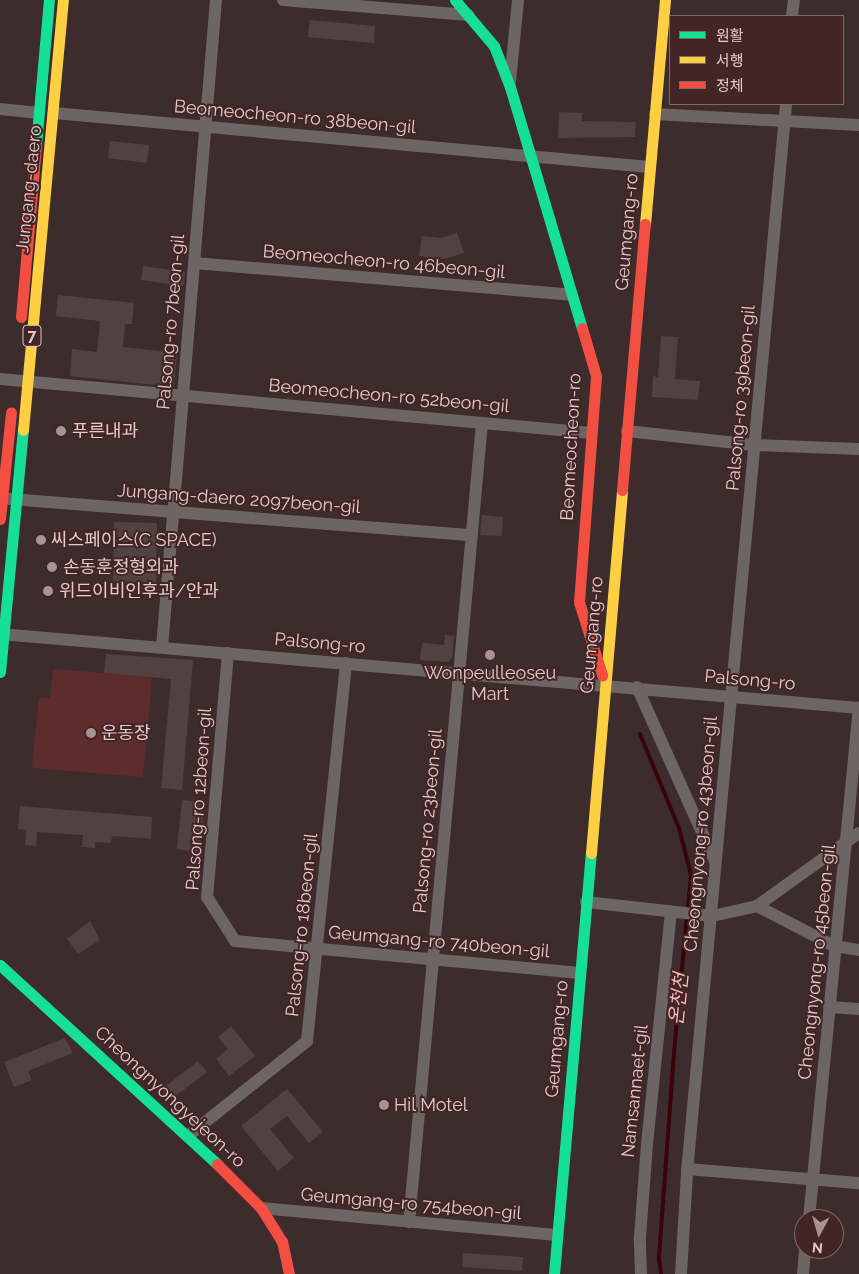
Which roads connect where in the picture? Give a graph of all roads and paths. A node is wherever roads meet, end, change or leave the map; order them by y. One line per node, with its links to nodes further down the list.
1 (49, 0): 14 (main road, Jungang-daero / 7)
2 (63, 0): 15 (main road, Jungang-daero / 7)
3 (216, 0): 19 (street, Palsong-ro 7beon-gil)
4 (283, 0): 9 (street)
5 (455, 0): 9 (main road, Beomeocheon-ro)
6 (518, 0): 11 (street)
7 (664, 0): 16 (main road, Geumgang-ro)
8 (794, 0): 10 (street)
9 (468, 15): 11 (main road, Beomeocheon-ro)
10 (792, 15)
11 (510, 87): 20 (main road, Beomeocheon-ro)
12 (786, 105): 17 (street, Palsong-ro 39beon-gil)
13 (0, 110): 14 (street, Jungang-daero)
14 (39, 113): 24 (main road, Jungang-daero / 7)
15 (54, 113): 19 (street, Beomeocheon-ro 38beon-gil); 26 (main road, Jungang-daero / 7)
16 (655, 114): 17 (street); 21 (main road, Geumgang-ro)
17 (785, 122): 18 (street); 32 (street, Palsong-ro 39beon-gil)
18 (859, 125)
19 (205, 127): 20 (street, Beomeocheon-ro 38beon-gil); 22 (street, Palsong-ro 7beon-gil)
20 (532, 156): 21 (street); 23 (main road, Beomeocheon-ro)
21 (650, 167): 30 (main road, Geumgang-ro)
22 (194, 263): 23 (street, Beomeocheon-ro 46beon-gil); 28 (street, Palsong-ro 7beon-gil)
23 (572, 295): 31 (main road, Beomeocheon-ro)
24 (19, 334)
25 (0, 379): 27 (street)
26 (28, 381): 27 (street); 28 (street); 35 (main road, Jungang-daero / 7)
27 (14, 385): 34 (main road)
28 (182, 394): 29 (street, Beomeocheon-ro 52beon-gil); 36 (street, Palsong-ro 7beon-gil)
29 (482, 423): 31 (street, Beomeocheon-ro 52beon-gil); 38 (street, Palsong-ro 23beon-gil)
30 (627, 431): 32 (street); 45 (main road, Geumgang-ro)
31 (592, 434): 45 (main road, Beomeocheon-ro)
32 (754, 445): 33 (street); 47 (street, Palsong-ro 39beon-gil)
33 (859, 449)
34 (2, 498): 35 (street, Jungang-daero 2097beon-gil); 37 (main road)
35 (17, 499): 36 (street, Jungang-daero 2097beon-gil); 39 (main road, Jungang-daero / 7)
36 (173, 512): 38 (street, Jungang-daero 2097beon-gil); 40 (street, Palsong-ro 7beon-gil)
37 (0, 519)
38 (472, 535): 44 (street, Palsong-ro 23beon-gil)
39 (2, 634): 40 (street, Palsong-ro); 43 (main road, Jungang-daero / 7)
40 (162, 647): 41 (street, Palsong-ro)
41 (228, 653): 42 (street, Palsong-ro); 56 (street, Palsong-ro 12beon-gil)
42 (346, 663): 44 (street, Palsong-ro); 58 (street, Palsong-ro 18beon-gil)
43 (0, 672)
44 (460, 672): 45 (street, Palsong-ro); 60 (street, Palsong-ro 23beon-gil)
45 (605, 684): 46 (street, Palsong-ro); 52 (main road, Geumgang-ro)
46 (638, 687): 47 (street, Palsong-ro); 51 (street)
47 (732, 696): 48 (street, Palsong-ro); 51 (street, Cheongnyong-ro 43beon-gil)
48 (859, 708): 50 (street, Cheongnyong-ro 45beon-gil)
49 (859, 833): 50 (street)
50 (847, 840): 53 (street); 57 (street, Cheongnyong-ro 45beon-gil)
51 (716, 863): 55 (street, Cheongnyong-ro 43beon-gil)
52 (586, 902): 54 (street); 62 (main road, Geumgang-ro)
53 (757, 906): 55 (street); 57 (street)
54 (674, 912): 55 (street); 76 (street, Namsannaet-gil)
55 (706, 915): 66 (street, Cheongnyong-ro 43beon-gil)
56 (235, 940): 58 (street, Geumgang-ro 740beon-gil)
57 (834, 946): 59 (street); 63 (street, Cheongnyong-ro 45beon-gil)
58 (318, 948): 60 (street, Geumgang-ro 740beon-gil); 65 (street, Palsong-ro 18beon-gil)
59 (859, 950)
60 (433, 959): 62 (street, Geumgang-ro 740beon-gil); 71 (street, Palsong-ro 23beon-gil)
61 (0, 965): 65 (main road, Cheongnyongyejeon-ro)
62 (580, 973): 72 (main road, Geumgang-ro)
63 (828, 1007): 64 (street); 67 (street, Cheongnyong-ro 45beon-gil)
64 (859, 1009)
65 (189, 1135): 69 (main road, Cheongnyongyejeon-ro)
66 (687, 1169): 67 (street); 77 (street, Cheongnyong-ro 43beon-gil)
67 (813, 1179): 68 (street); 70 (street, Cheongnyong-ro 45beon-gil)
68 (859, 1183)
69 (261, 1208): 71 (street, Geumgang-ro 754beon-gil); 74 (main road, Cheongnyongyejeon-ro)
70 (810, 1209)
71 (409, 1222): 72 (street, Geumgang-ro 754beon-gil)
72 (557, 1235): 75 (main road, Geumgang-ro)
73 (805, 1259): 78 (street)
74 (288, 1274)
75 (554, 1274)
76 (641, 1274)
77 (681, 1274)
78 (803, 1274)

